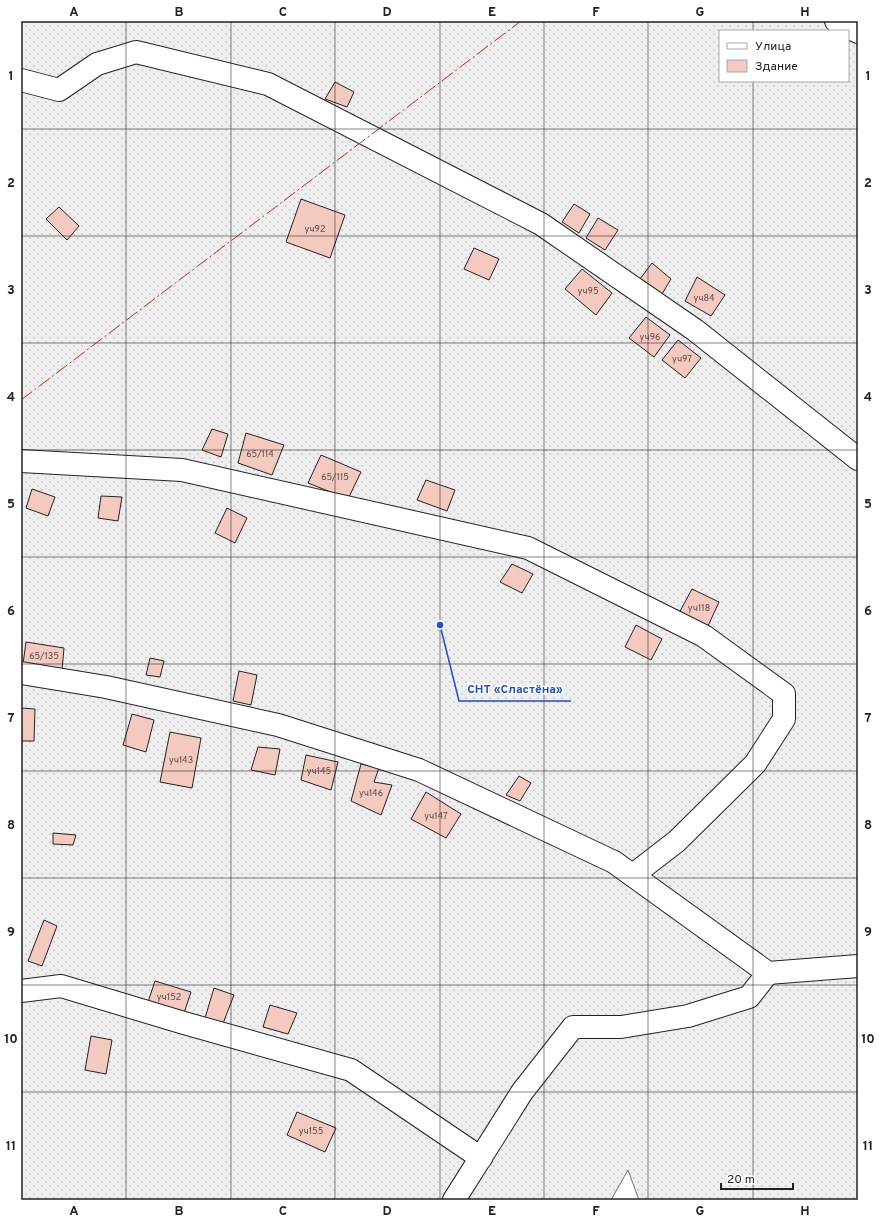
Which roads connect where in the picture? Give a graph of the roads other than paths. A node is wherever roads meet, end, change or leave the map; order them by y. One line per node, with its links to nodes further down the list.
1 (836, 21): 2 (lane)
2 (858, 32)
3 (21, 80): 4 (lane)
4 (858, 459)
5 (21, 461): 7 (lane)
6 (21, 673): 7 (lane)
7 (633, 875): 9 (lane)
8 (858, 966): 9 (lane)
9 (768, 973): 11 (lane)
10 (21, 991): 11 (lane)
11 (481, 1158): 12 (lane)
12 (454, 1200)

